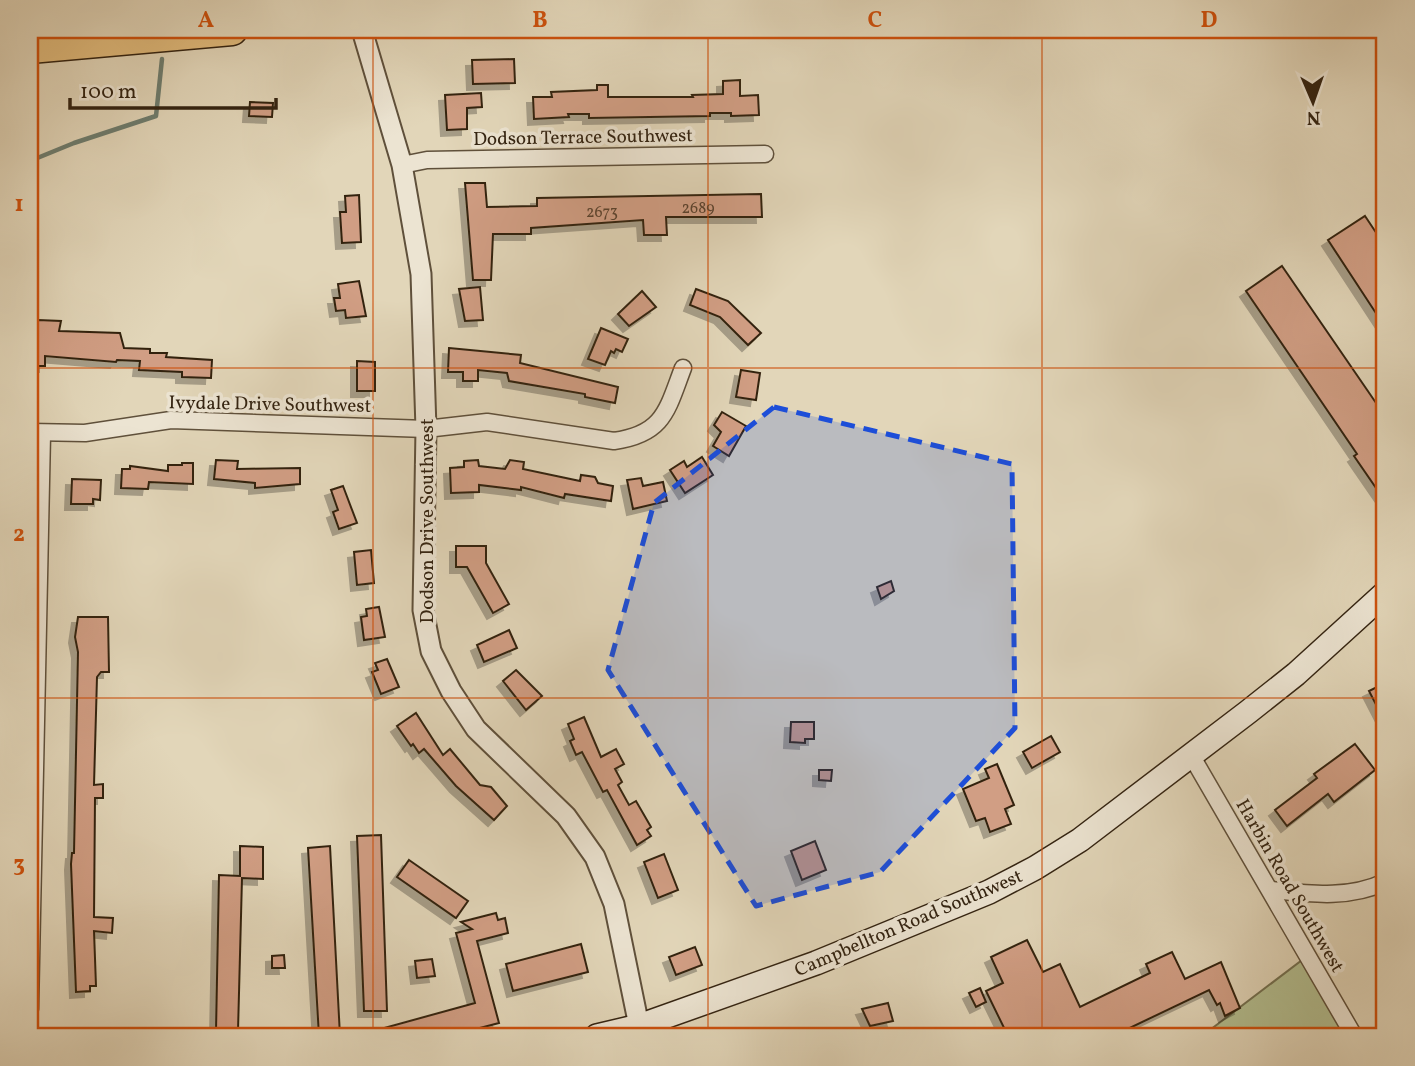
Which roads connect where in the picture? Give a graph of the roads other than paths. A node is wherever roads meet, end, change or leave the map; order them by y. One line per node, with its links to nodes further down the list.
1 (232, 30): 3 (highway)
2 (362, 30): 5 (street, Dodson Drive Southwest)
3 (30, 48)
4 (765, 154): 5 (street, Dodson Terrace Southwest)
5 (402, 165): 7 (street, Dodson Drive Southwest)
6 (683, 368): 7 (street, Ivydale Drive Southwest)
7 (426, 429): 8 (street, Ivydale Drive Southwest); 15 (street, Dodson Drive Southwest)
8 (36, 433): 10 (street)
9 (1385, 593): 11 (main road, Campbellton Road Southwest)
10 (33, 736): 14 (street)
11 (1191, 755): 13 (street, Harbin Road Southwest); 15 (main road, Campbellton Road Southwest)
12 (1385, 881): 13 (street)
13 (1271, 890): 17 (street, Harbin Road Southwest)
14 (30, 1009)
15 (639, 1031): 16 (main road, Campbellton Road Southwest)
16 (597, 1036)
17 (1354, 1036)

